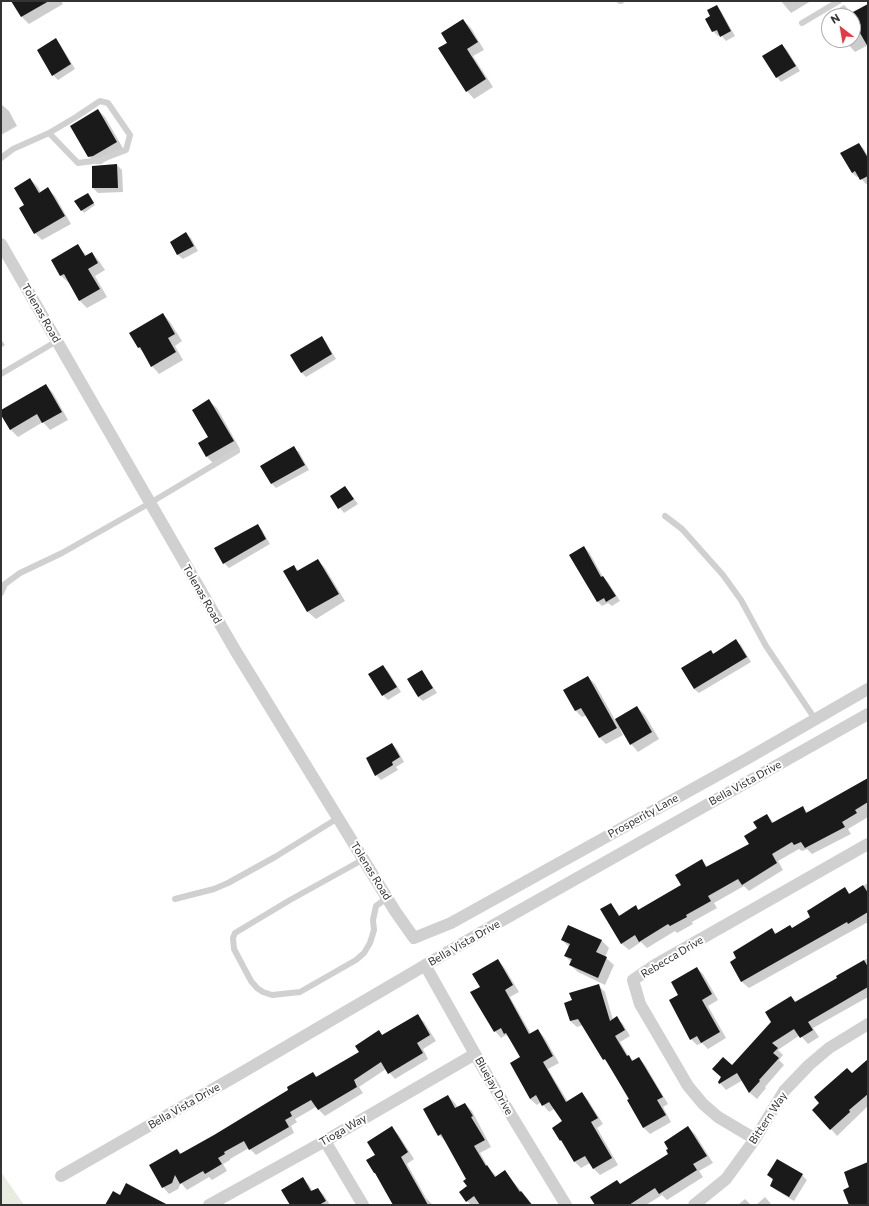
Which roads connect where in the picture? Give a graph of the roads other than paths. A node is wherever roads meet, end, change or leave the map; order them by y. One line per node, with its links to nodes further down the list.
1 (839, 1): 2 (lane)
2 (802, 23)
3 (49, 133): 3 (lane); 4 (lane)
4 (1, 158)
5 (1, 244): 6 (street, Tolenas Road)
6 (56, 341): 7 (lane); 9 (street, Tolenas Road)
7 (1, 374)
8 (237, 451): 9 (lane)
9 (150, 503): 11 (lane); 15 (street, Tolenas Road)
10 (665, 516): 14 (lane)
11 (1, 593)
12 (868, 689): 14 (street, Prosperity Lane)
13 (868, 714): 21 (street, Bella Vista Drive)
14 (815, 719): 20 (street, Prosperity Lane)
15 (338, 818): 17 (street, Tolenas Road); 19 (lane)
16 (868, 844): 24 (street, Rebecca Drive)
17 (364, 859): 18 (street, Tolenas Road); 18 (lane)
18 (387, 898): 20 (street, Tolenas Road)
19 (175, 899)
20 (414, 938)
21 (425, 965): 23 (street, Bluejay Drive); 26 (street, Bella Vista Drive)
22 (868, 1024): 24 (street, Bittern Way)
23 (475, 1054): 25 (street, Tioga Way); 29 (street, Bluejay Drive)
24 (755, 1139): 30 (street, Bittern Way)
25 (325, 1141): 27 (street, Tioga Way); 28 (street)
26 (61, 1176)
27 (209, 1205)
28 (363, 1205)
29 (566, 1205)
30 (694, 1205)

